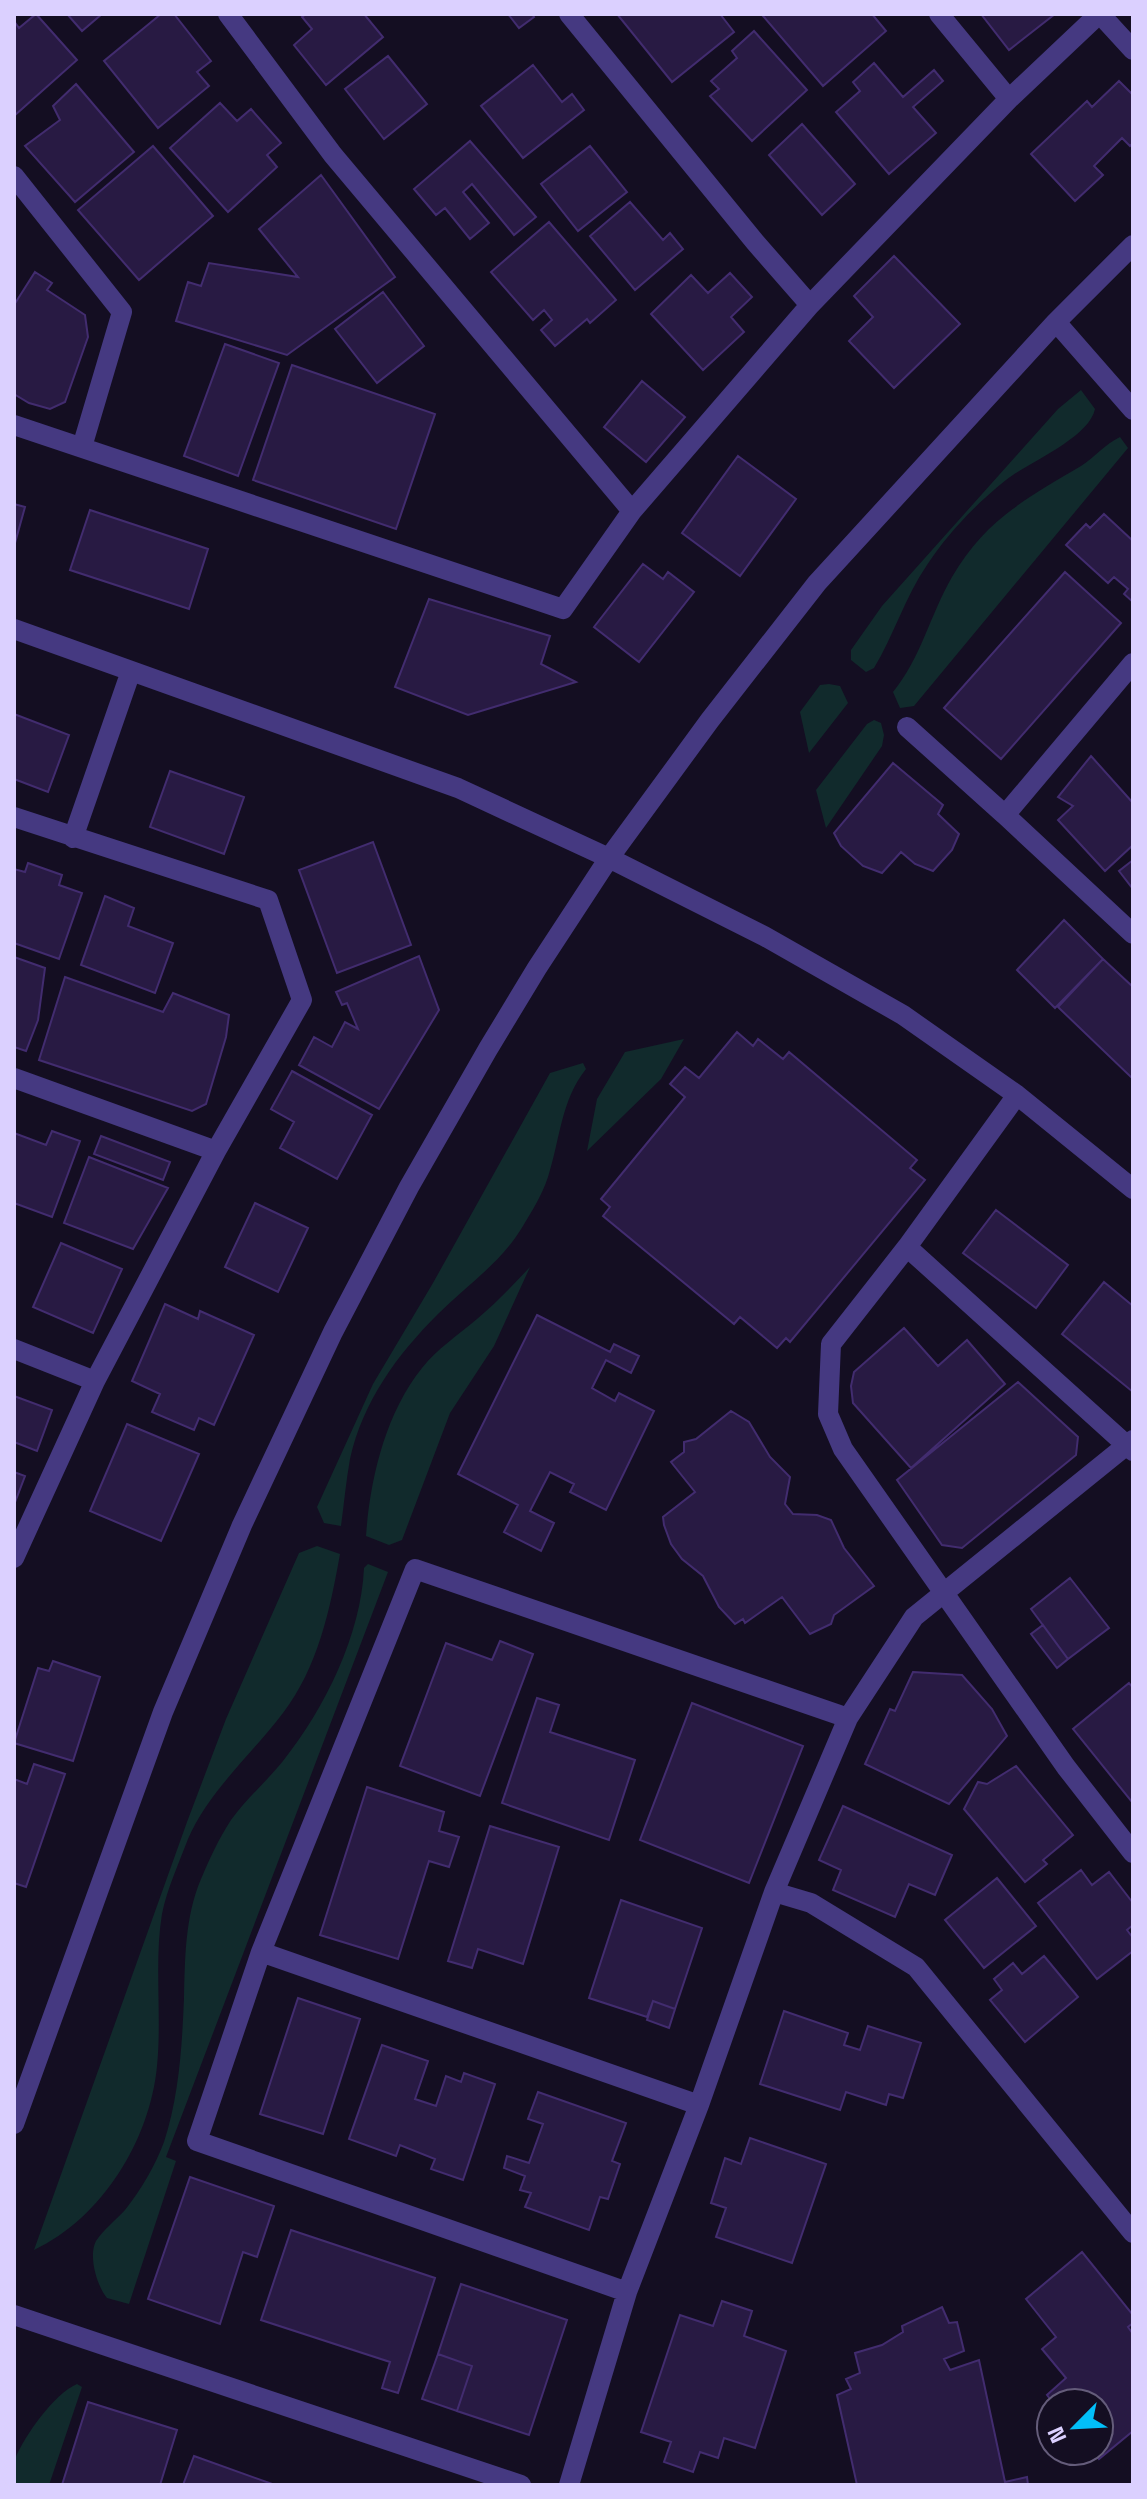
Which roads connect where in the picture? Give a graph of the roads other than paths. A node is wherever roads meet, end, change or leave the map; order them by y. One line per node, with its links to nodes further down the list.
1 (228, 14): 14 (street)
2 (569, 14): 9 (street)
3 (939, 14): 6 (street)
4 (1099, 14): 5 (street); 6 (street)
5 (1133, 50)
6 (1009, 99): 9 (street)
7 (14, 176): 13 (street)
8 (1133, 245): 10 (street)
9 (810, 305): 14 (street)
10 (1056, 322): 11 (street); 22 (street)
11 (1133, 410)
12 (14, 425): 13 (street)
13 (82, 447): 14 (street)
14 (632, 511)
15 (14, 629): 17 (street)
16 (1133, 663): 19 (street)
17 (131, 671): 21 (street); 22 (street)
18 (907, 727): 19 (street)
19 (1005, 815): 23 (street)
20 (14, 817): 21 (street)
21 (73, 838): 26 (street)
22 (609, 858): 25 (street); 39 (street)
23 (1133, 934)
24 (14, 1078): 26 (street)
25 (1017, 1095): 27 (street); 28 (street)
26 (216, 1151): 30 (street)
27 (1133, 1189)
28 (907, 1247): 31 (street); 33 (street)
29 (14, 1349): 30 (street)
30 (95, 1381): 32 (street)
31 (1131, 1445): 33 (street)
32 (14, 1558)
33 (944, 1590): 34 (street); 35 (street)
34 (848, 1718): 36 (street); 37 (street)
35 (1133, 1853)
36 (774, 1892): 38 (street); 40 (street)
37 (261, 1952): 38 (street); 41 (street)
38 (699, 2105): 41 (street)
39 (16, 2110)
40 (1133, 2233)
41 (627, 2292): 44 (street)
42 (14, 2315): 43 (street)
43 (521, 2485)
44 (569, 2485)

